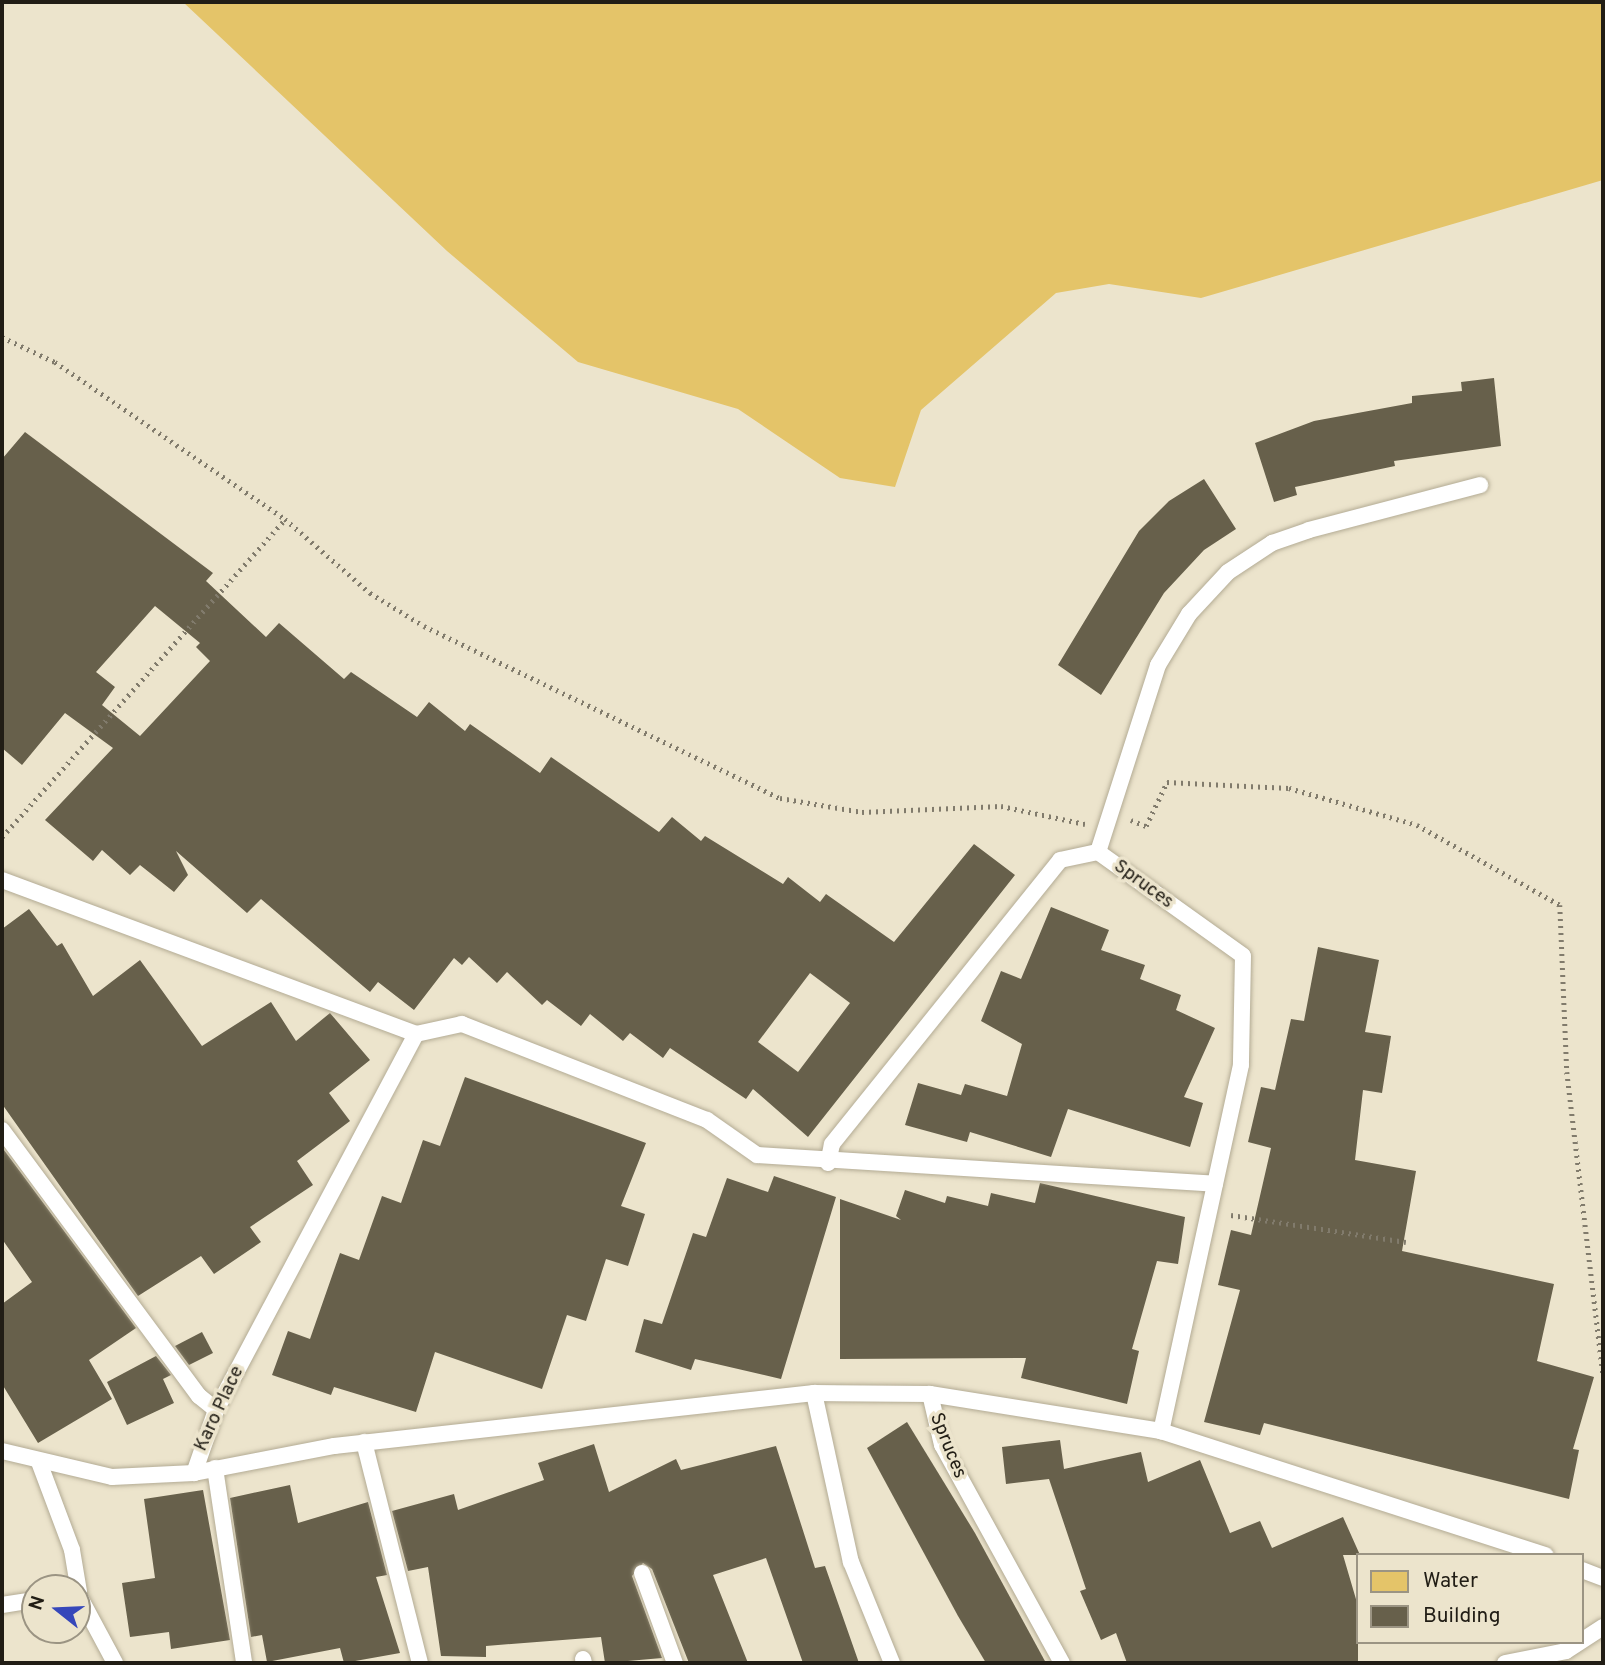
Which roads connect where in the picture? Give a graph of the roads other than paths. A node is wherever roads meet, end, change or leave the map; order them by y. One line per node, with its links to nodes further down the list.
1 (1480, 485): 2 (lane)
2 (1098, 852): 6 (lane, Spruces); 7 (lane, Spruces)
3 (2, 880): 4 (lane)
4 (416, 1034): 6 (lane); 10 (lane, Karo Place)
5 (2, 1130): 10 (lane)
6 (828, 1163): 7 (lane)
7 (1215, 1184): 11 (lane, Spruces)
8 (814, 1393): 9 (lane, Karo Place); 12 (lane, Karo Place); 32 (lane)
9 (930, 1394): 11 (lane, Spruces); 33 (lane, Spruces)
10 (216, 1410): 16 (lane, Karo Place)
11 (1161, 1431): 17 (lane, Spruces)
12 (363, 1442): 15 (lane, Karo Place); 30 (lane)
13 (2, 1451): 14 (lane)
14 (39, 1462): 16 (lane); 20 (lane)
15 (215, 1468): 16 (lane, Karo Place); 29 (lane)
16 (194, 1473)
17 (1539, 1553)
18 (1584, 1571): 21 (lane)
19 (642, 1573): 31 (lane)
20 (75, 1574)
21 (1603, 1578)
22 (21, 1602): 23 (lane)
23 (2, 1605)
24 (91, 1617): 28 (lane)
25 (1603, 1628): 26 (lane)
26 (1584, 1640)
27 (1577, 1644): 34 (lane)
28 (115, 1663)
29 (244, 1663)
30 (419, 1663)
31 (674, 1663)
32 (892, 1663)
33 (1062, 1663)
34 (1505, 1663)

